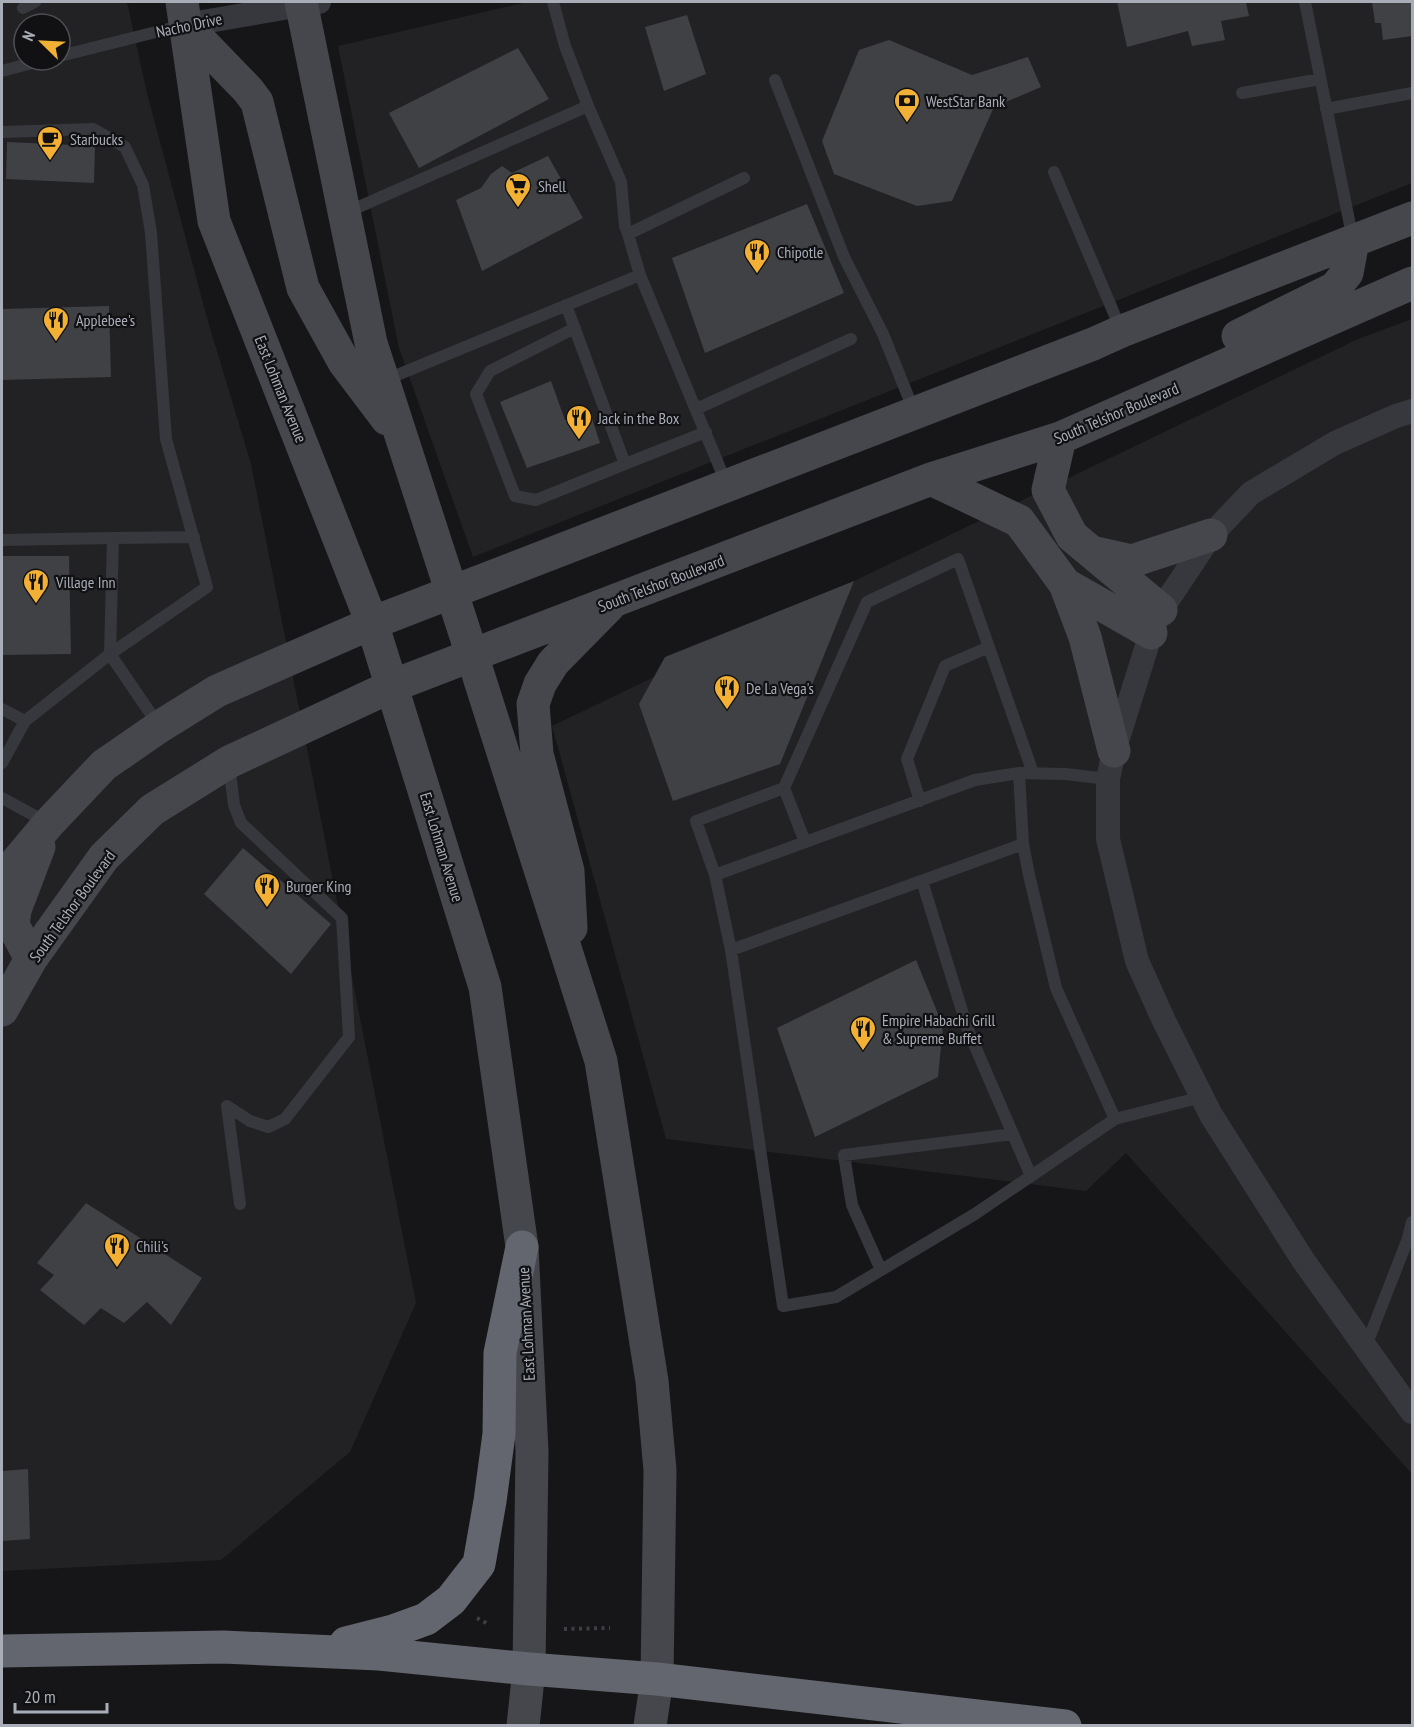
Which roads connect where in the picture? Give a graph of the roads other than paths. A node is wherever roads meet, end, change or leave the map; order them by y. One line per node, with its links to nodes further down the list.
1 (35, 2): 5 (lane)
2 (303, 2): 6 (street, Nacho Drive); 17 (main road)
3 (553, 2): 12 (lane)
4 (1305, 2): 8 (lane)
5 (23, 8)
6 (183, 13): 7 (lane, Nacho Drive); 34 (main road); 47 (main road, East Lohman Avenue)
7 (72, 52)
8 (1320, 79): 10 (lane); 13 (lane)
9 (775, 80): 30 (lane)
10 (1242, 93)
11 (1413, 93): 13 (lane)
12 (588, 105): 17 (lane); 19 (lane)
13 (1326, 109): 20 (lane)
14 (2, 132): 39 (lane)
15 (1054, 172): 25 (lane)
16 (744, 178): 19 (lane)
17 (345, 213): 27 (main road)
18 (1413, 218): 20 (main road)
19 (628, 234): 21 (lane)
20 (1353, 241): 25 (main road); 31 (main road)
21 (640, 275): 23 (lane); 28 (lane)
22 (1413, 283): 31 (main road, South Telshor Boulevard)
23 (566, 305): 24 (lane); 27 (lane)
24 (575, 328): 35 (lane); 35 (lane)
25 (1122, 331): 30 (main road)
26 (851, 339): 28 (lane)
27 (384, 381): 34 (main road)
28 (696, 408): 32 (lane)
29 (1413, 411): 38 (street)
30 (915, 413): 37 (main road)
31 (1117, 413): 33 (main road, South Telshor Boulevard)
32 (706, 432): 35 (lane); 37 (lane)
33 (1060, 438): 36 (main road, South Telshor Boulevard); 42 (main road)
34 (404, 442): 44 (main road)
35 (625, 464)
36 (931, 479): 43 (main road); 45 (main road, South Telshor Boulevard)
37 (727, 486): 44 (main road)
38 (1211, 535): 42 (main road); 46 (street)
39 (194, 537): 40 (lane); 49 (lane)
40 (113, 538): 41 (lane); 49 (lane)
41 (2, 540)
42 (1090, 551): 46 (main road)
43 (1065, 584): 46 (main road); 57 (main road)
44 (451, 592): 47 (main road); 50 (main road)
45 (615, 600): 50 (main road, South Telshor Boulevard); 71 (main road)
46 (1156, 621): 57 (street)
47 (372, 623): 51 (main road, East Lohman Avenue); 54 (main road)
48 (989, 647): 59 (lane); 60 (lane); 62 (lane)
49 (110, 654): 53 (lane); 54 (lane)
50 (472, 655): 51 (main road, South Telshor Boulevard); 71 (main road)
51 (392, 686): 55 (main road, South Telshor Boulevard); 80 (main road, East Lohman Avenue)
52 (2, 709): 53 (lane)
53 (25, 721): 56 (lane)
54 (159, 727): 63 (main road)
55 (229, 762): 70 (main road, South Telshor Boulevard); 77 (lane)
56 (2, 764)
57 (1111, 765): 59 (lane); 73 (street)
58 (1019, 773): 59 (lane); 62 (lane); 65 (lane)
59 (1033, 773)
60 (784, 788): 64 (lane); 66 (lane)
61 (2, 798): 63 (lane)
62 (920, 801): 64 (lane)
63 (49, 823): 67 (main road); 70 (main road)
64 (805, 842): 66 (lane)
65 (1023, 844): 68 (lane); 74 (lane)
66 (716, 875): 69 (lane)
67 (2, 879)
68 (922, 881): 69 (lane); 75 (lane)
69 (731, 950): 81 (lane)
70 (31, 960): 72 (main road, South Telshor Boulevard)
71 (574, 974): 87 (main road)
72 (2, 1010)
73 (1202, 1097): 74 (lane); 82 (street)
74 (1115, 1119): 76 (lane)
75 (1013, 1134): 76 (lane); 81 (lane)
76 (1031, 1176): 81 (lane)
77 (240, 1204)
78 (1413, 1222): 79 (lane)
79 (1410, 1242): 82 (lane)
80 (522, 1247): 85 (highway); 86 (main road, East Lohman Avenue)
81 (881, 1270)
82 (1366, 1346): 83 (street)
83 (1413, 1412)
84 (2, 1651): 85 (highway)
85 (314, 1651): 86 (highway)
86 (529, 1669): 87 (highway); 88 (main road, East Lohman Avenue)
87 (657, 1679): 89 (main road); 90 (highway)
88 (523, 1725)
89 (650, 1725)
90 (1065, 1725)

